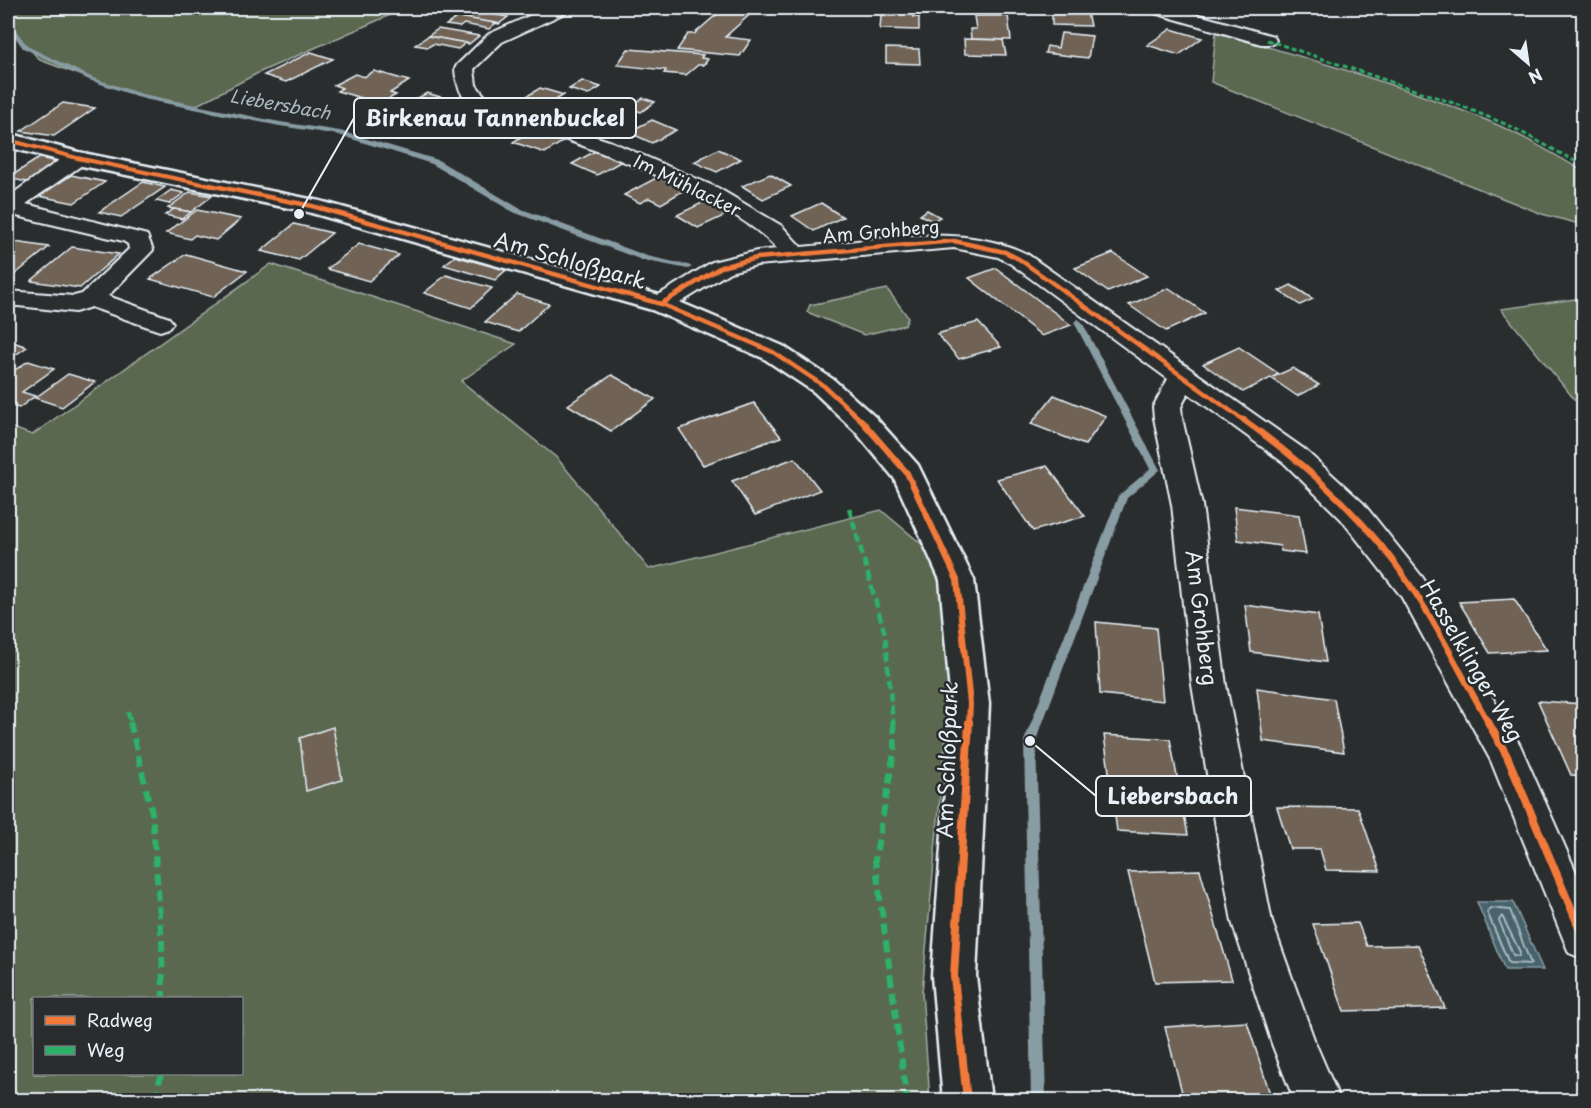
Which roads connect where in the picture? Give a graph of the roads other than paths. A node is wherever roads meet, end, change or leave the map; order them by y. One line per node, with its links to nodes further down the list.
1 (561, 8): 6 (street, Im Mühlacker)
2 (1157, 8): 3 (street)
3 (1267, 40)
4 (8, 140): 5 (street, Am Schloßpark)
5 (77, 158): 8 (street); 9 (street, Am Schloßpark)
6 (794, 254): 9 (street, Am Grohberg); 11 (street, Am Grohberg)
7 (8, 298): 8 (street)
8 (91, 299): 10 (street)
9 (661, 304): 13 (street, Am Schloßpark)
10 (160, 323)
11 (1182, 377): 12 (street, Hasselklinger Weg); 14 (street, Am Grohberg)
12 (1584, 939)
13 (967, 1101)
14 (1317, 1101)

